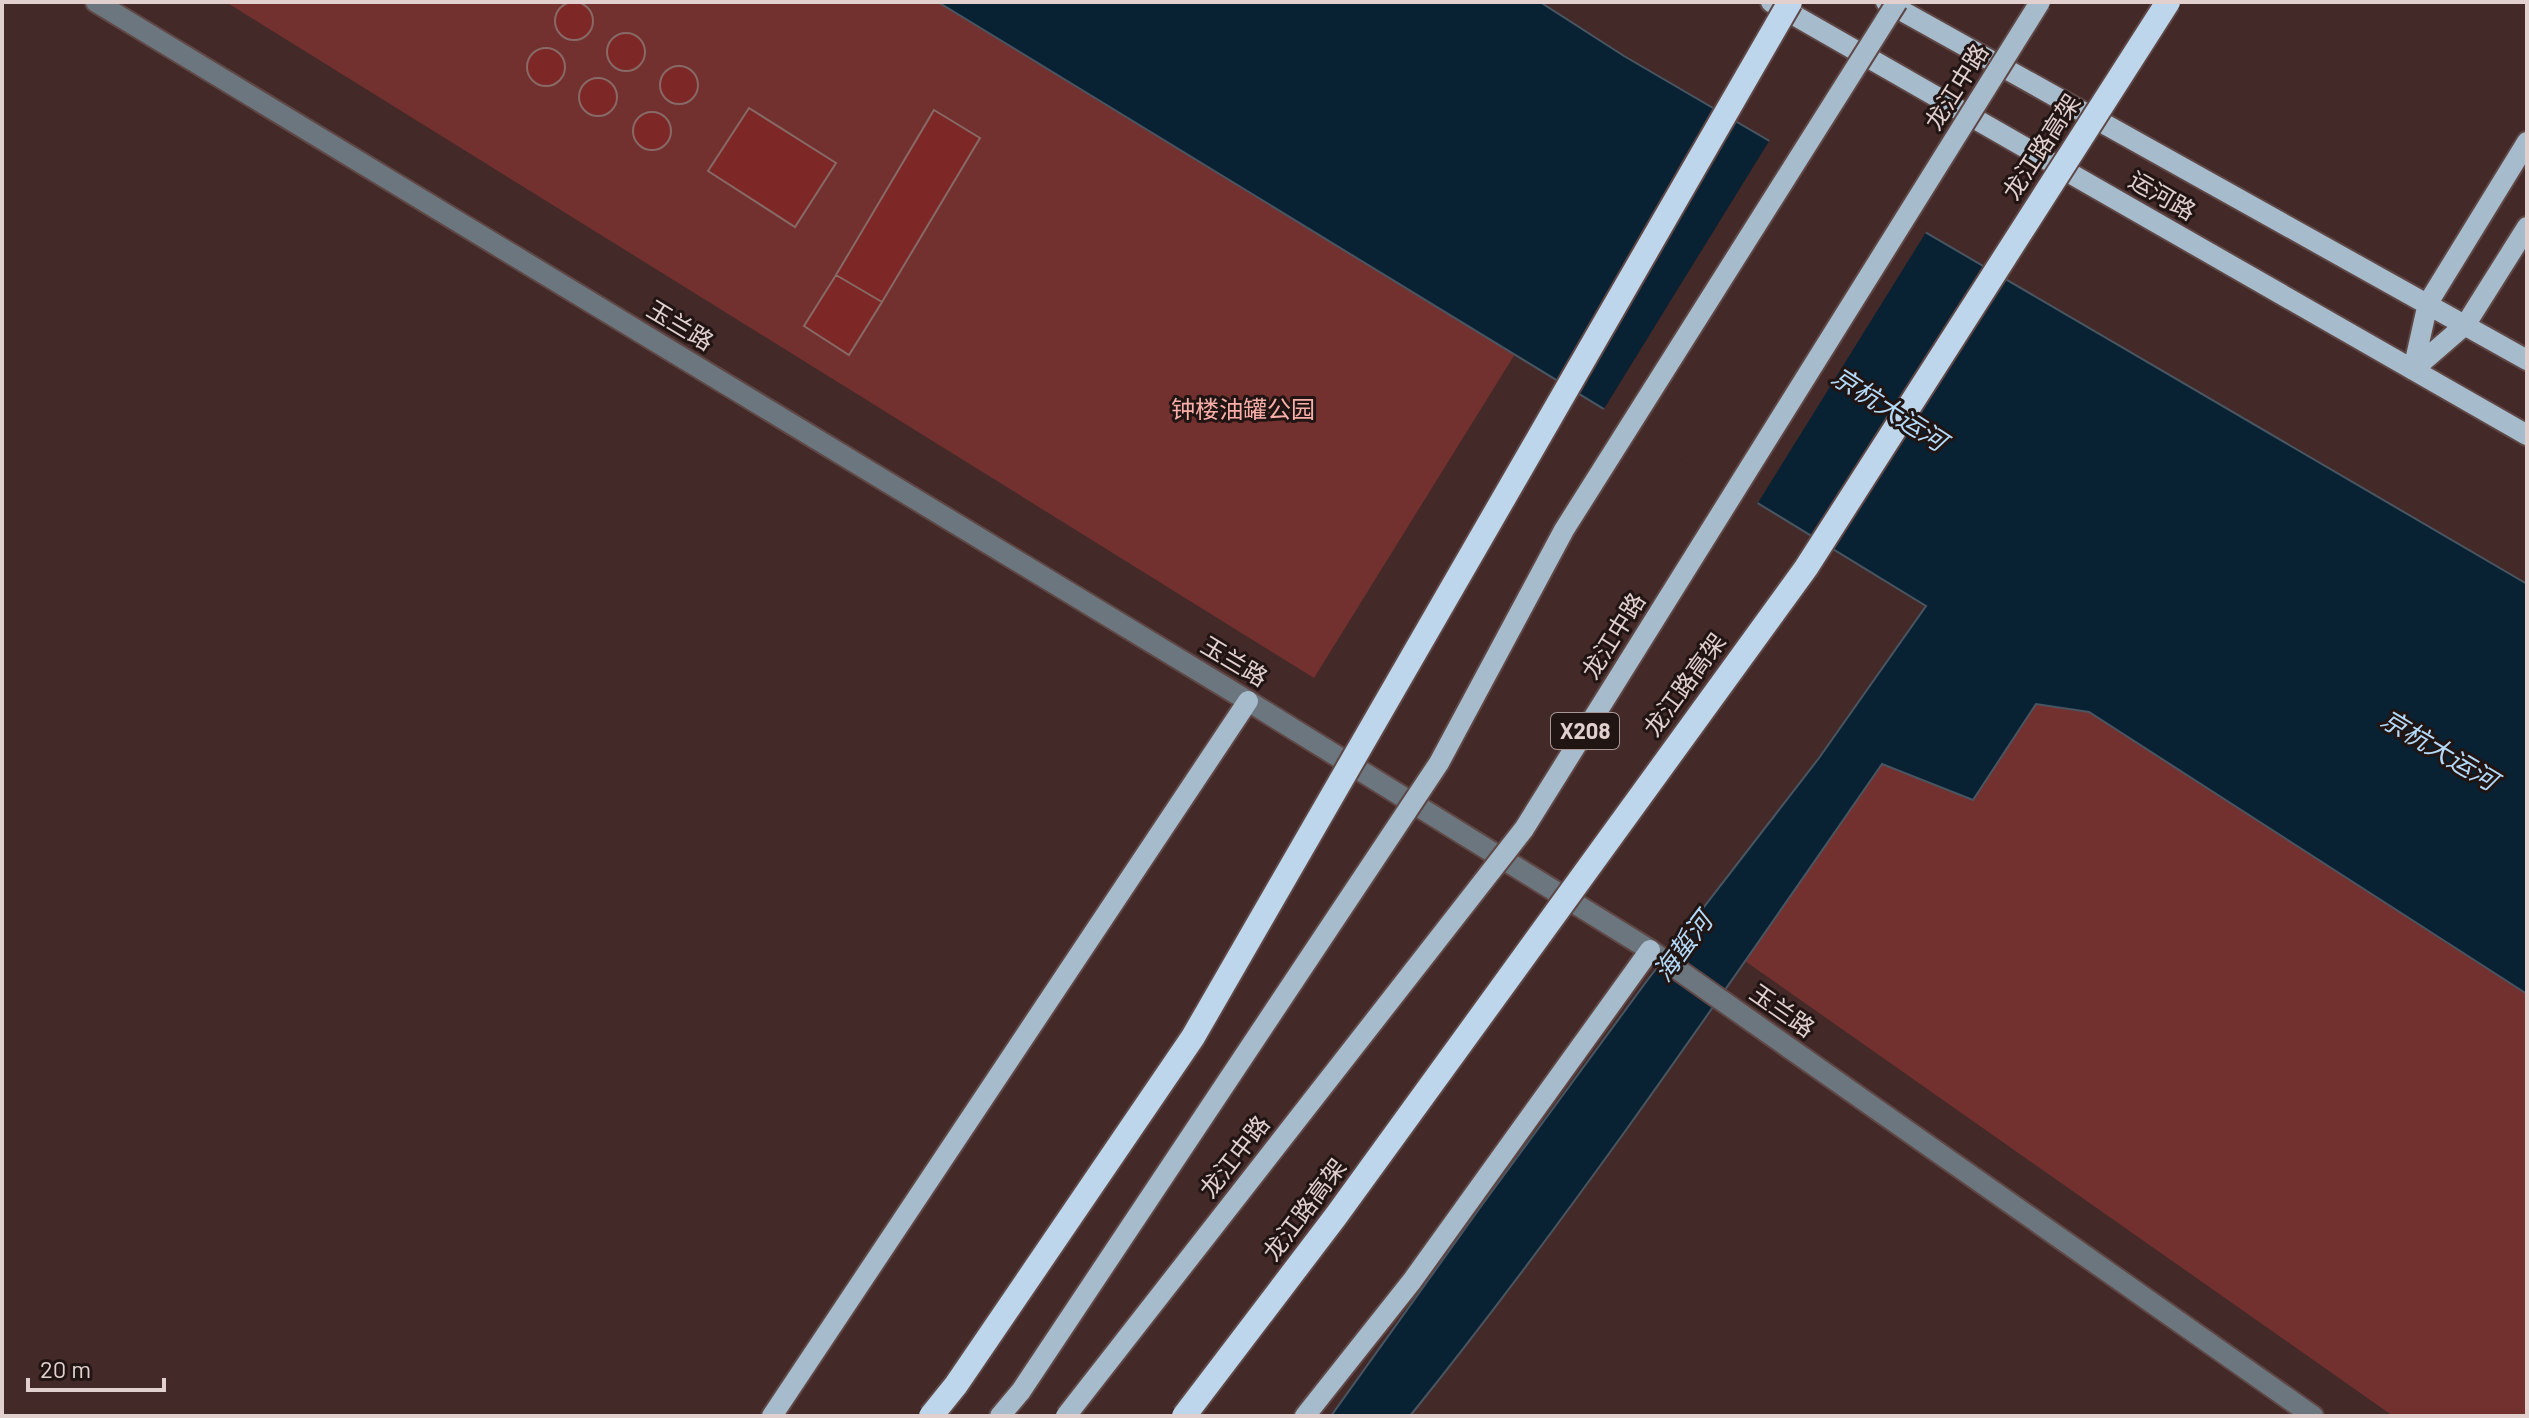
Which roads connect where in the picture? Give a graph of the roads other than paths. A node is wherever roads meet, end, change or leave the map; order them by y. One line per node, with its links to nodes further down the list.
1 (96, 2): 15 (street, 玉兰路)
2 (1771, 2): 13 (main road, 运河路)
3 (1790, 2): 18 (highway, bridge)
4 (1886, 2): 10 (main road, 运河路)
5 (1897, 2): 19 (main road, 龙江中路, bridge)
6 (2040, 2): 20 (main road, 龙江中路 / X208, bridge)
7 (2168, 2): 21 (highway, 龙江路高架, bridge)
8 (2527, 142): 10 (main road)
9 (2527, 227): 11 (main road)
10 (2428, 303): 11 (main road, 运河路); 13 (main road)
11 (2466, 324): 12 (main road, 运河路); 13 (main road)
12 (2527, 360)
13 (2413, 370): 14 (main road, 运河路)
14 (2527, 435)
15 (1248, 701): 16 (street, 玉兰路); 17 (main road)
16 (1654, 953): 22 (main road); 23 (street, 玉兰路)
17 (772, 1416)
18 (931, 1416)
19 (1000, 1416)
20 (1066, 1416)
21 (1184, 1416)
22 (1305, 1416)
23 (2313, 1416)

